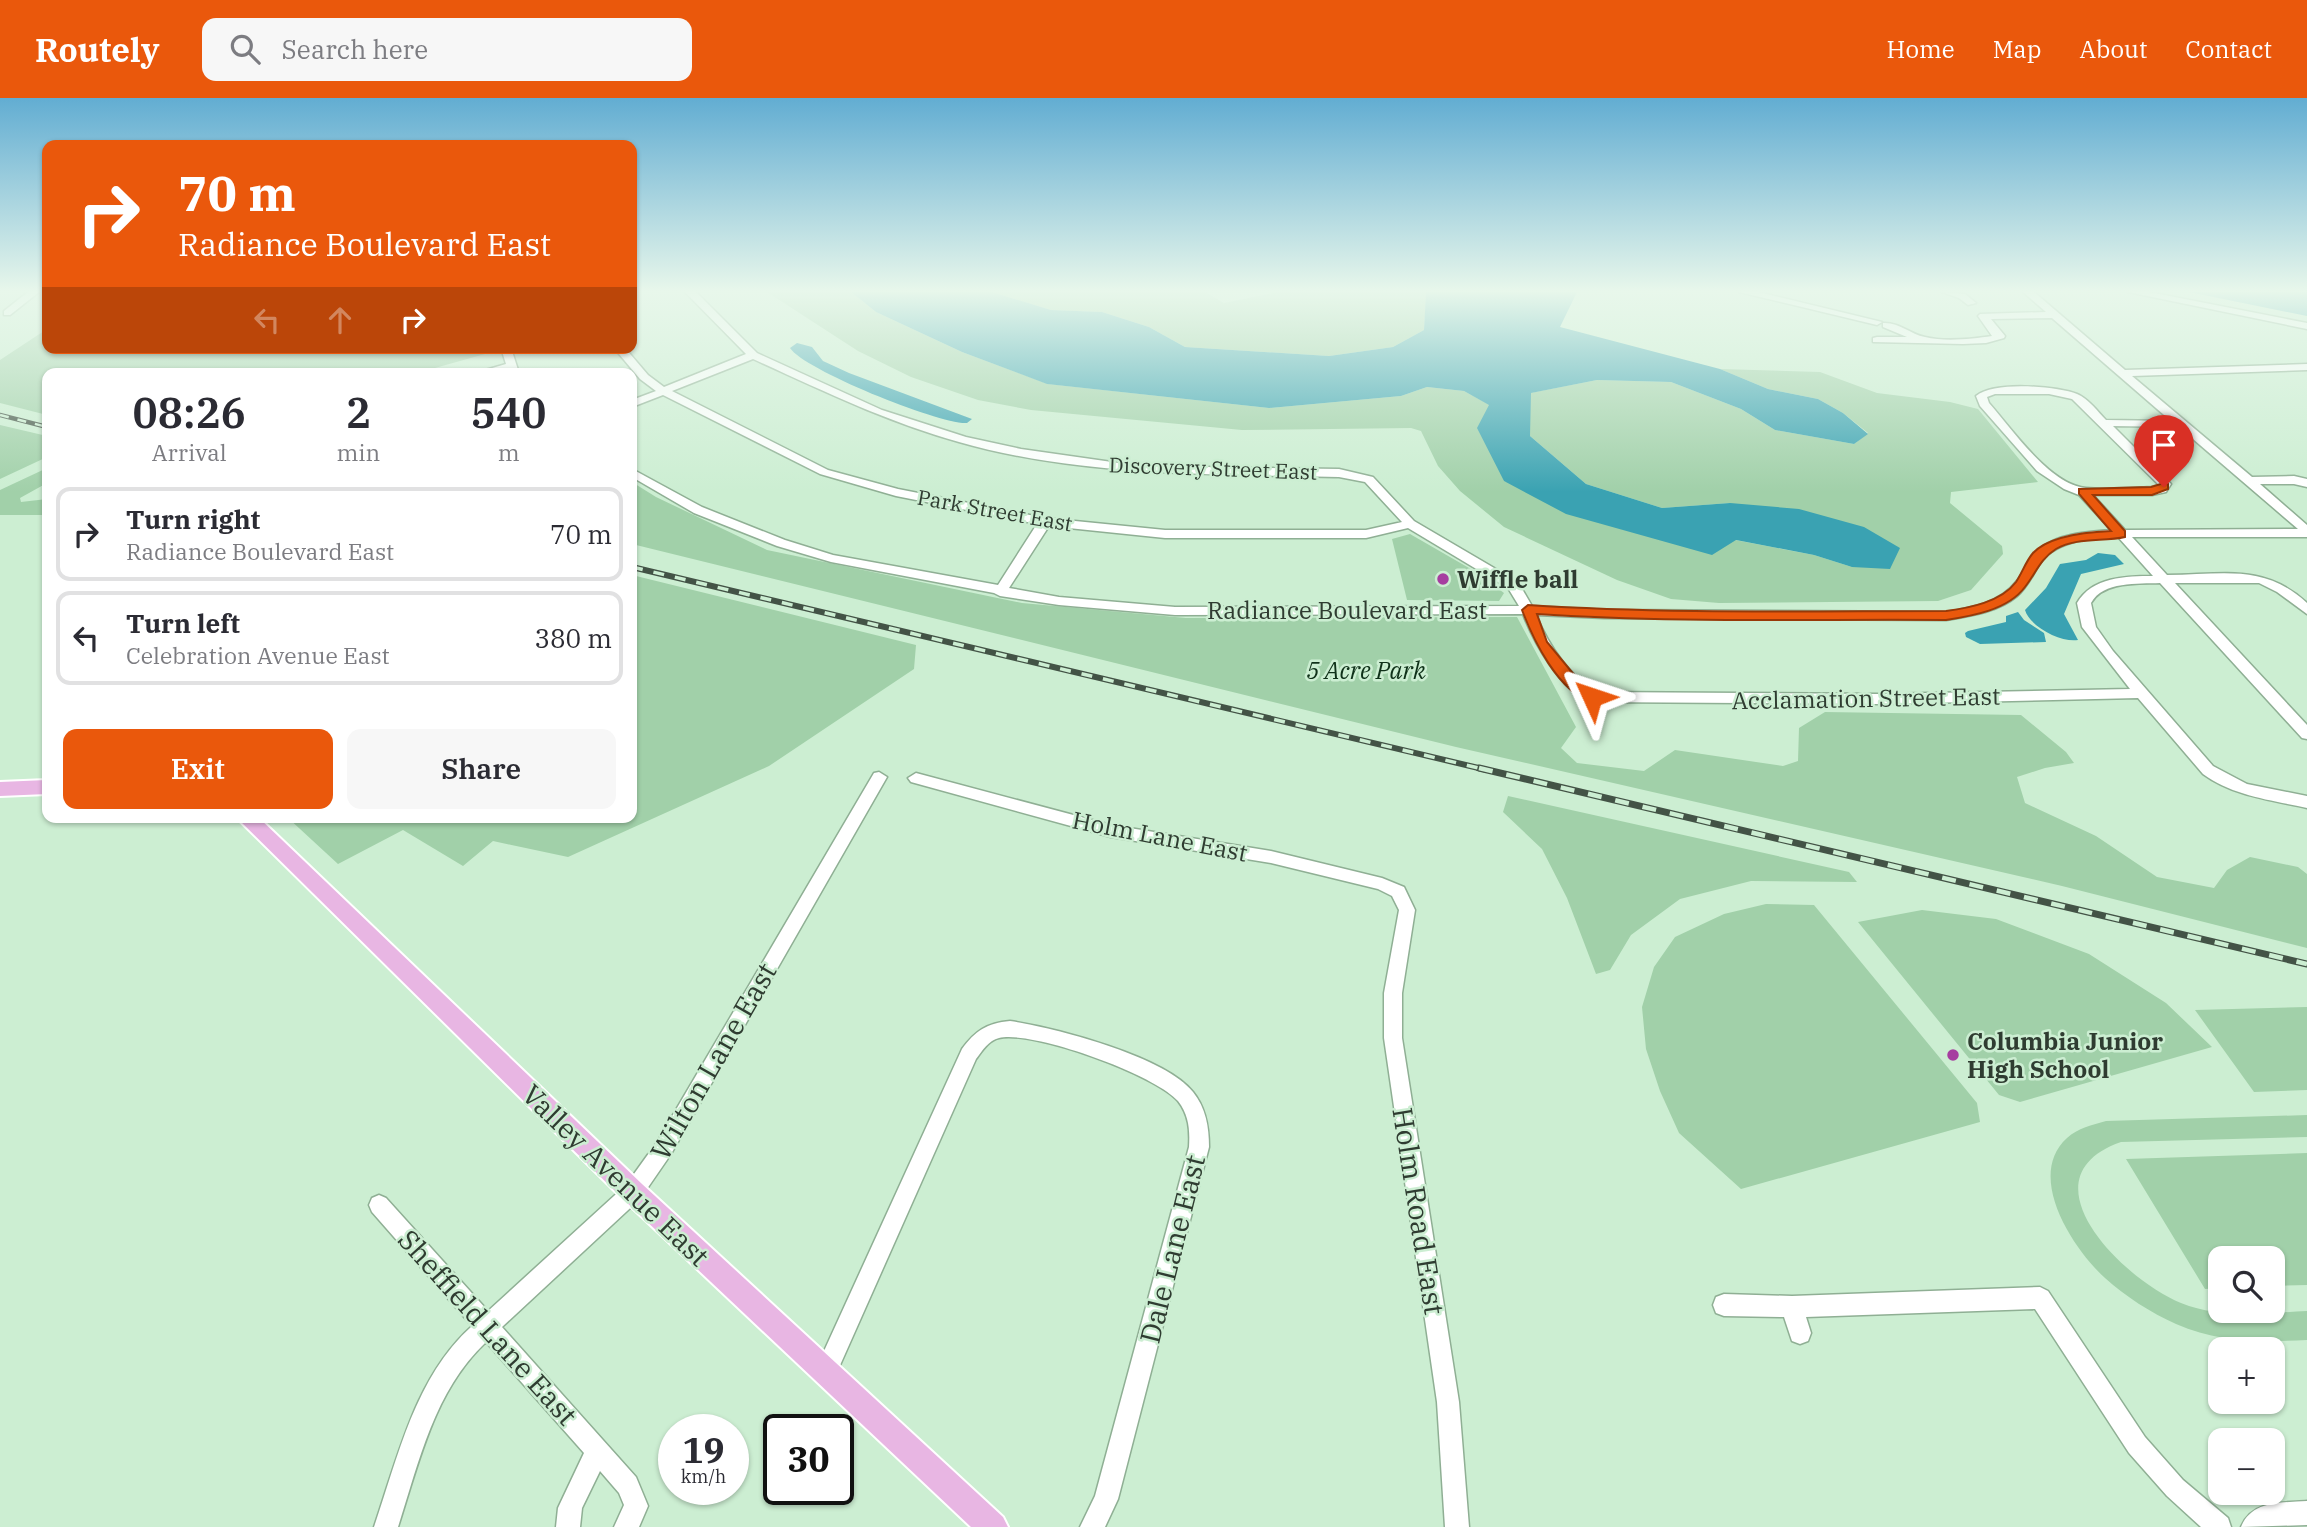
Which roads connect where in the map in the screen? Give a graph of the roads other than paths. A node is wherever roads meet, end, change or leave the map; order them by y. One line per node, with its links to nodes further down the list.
1 (744, 359): 7 (street)
2 (761, 359): 16 (street, Discovery Street East)
3 (2106, 359): 6 (street)
4 (2307, 367): 6 (street)
5 (637, 369): 7 (street, Park Street East)
6 (2123, 373): 10 (street)
7 (663, 391): 8 (street); 15 (street, Park Street East)
8 (637, 402)
9 (2104, 423): 10 (street); 14 (street); 14 (street)
10 (2183, 424): 12 (street)
11 (637, 475): 20 (street, Radiance Boulevard East)
12 (2249, 481): 13 (street); 17 (street)
13 (2307, 483)
14 (2083, 492): 18 (street)
15 (1045, 522): 16 (street, Park Street East); 20 (street)
16 (1410, 524): 21 (street)
17 (2307, 532): 18 (street, Radiance Boulevard East)
18 (2121, 534): 19 (street); 21 (street, Radiance Boulevard East)
19 (2165, 581): 22 (street); 23 (street); 24 (street)
20 (1000, 592): 21 (street, Radiance Boulevard East)
21 (1528, 610): 23 (street, Acclamation Street East)
22 (2307, 610)
23 (2140, 693): 29 (street)
24 (2307, 734)
25 (878, 777): 32 (street, Wilton Lane East)
26 (916, 778): 31 (street, Holm Lane East)
27 (42, 787): 28 (main road)
28 (0, 789)
29 (2307, 802)
30 (252, 823): 32 (main road, Valley Avenue East)
31 (1401, 897): 46 (street, Holm Road East)
32 (633, 1192): 36 (street, Wilton Lane East); 38 (main road, Valley Avenue East)
33 (379, 1205): 36 (street, Sheffield Lane East)
34 (1724, 1305): 35 (street)
35 (1792, 1307): 37 (street); 47 (street)
36 (487, 1326): 39 (street, Sheffield Lane East); 42 (street, Wilton Lane East)
37 (1800, 1333)
38 (825, 1373): 44 (main road, Valley Avenue East); 45 (street, Dale Lane East)
39 (597, 1449): 41 (street, Sheffield Lane East); 43 (street)
40 (2307, 1513): 48 (street)
41 (630, 1526)
42 (386, 1527)
43 (568, 1527)
44 (993, 1527)
45 (1092, 1527)
46 (1457, 1527)
47 (2219, 1527)
48 (2253, 1527)

